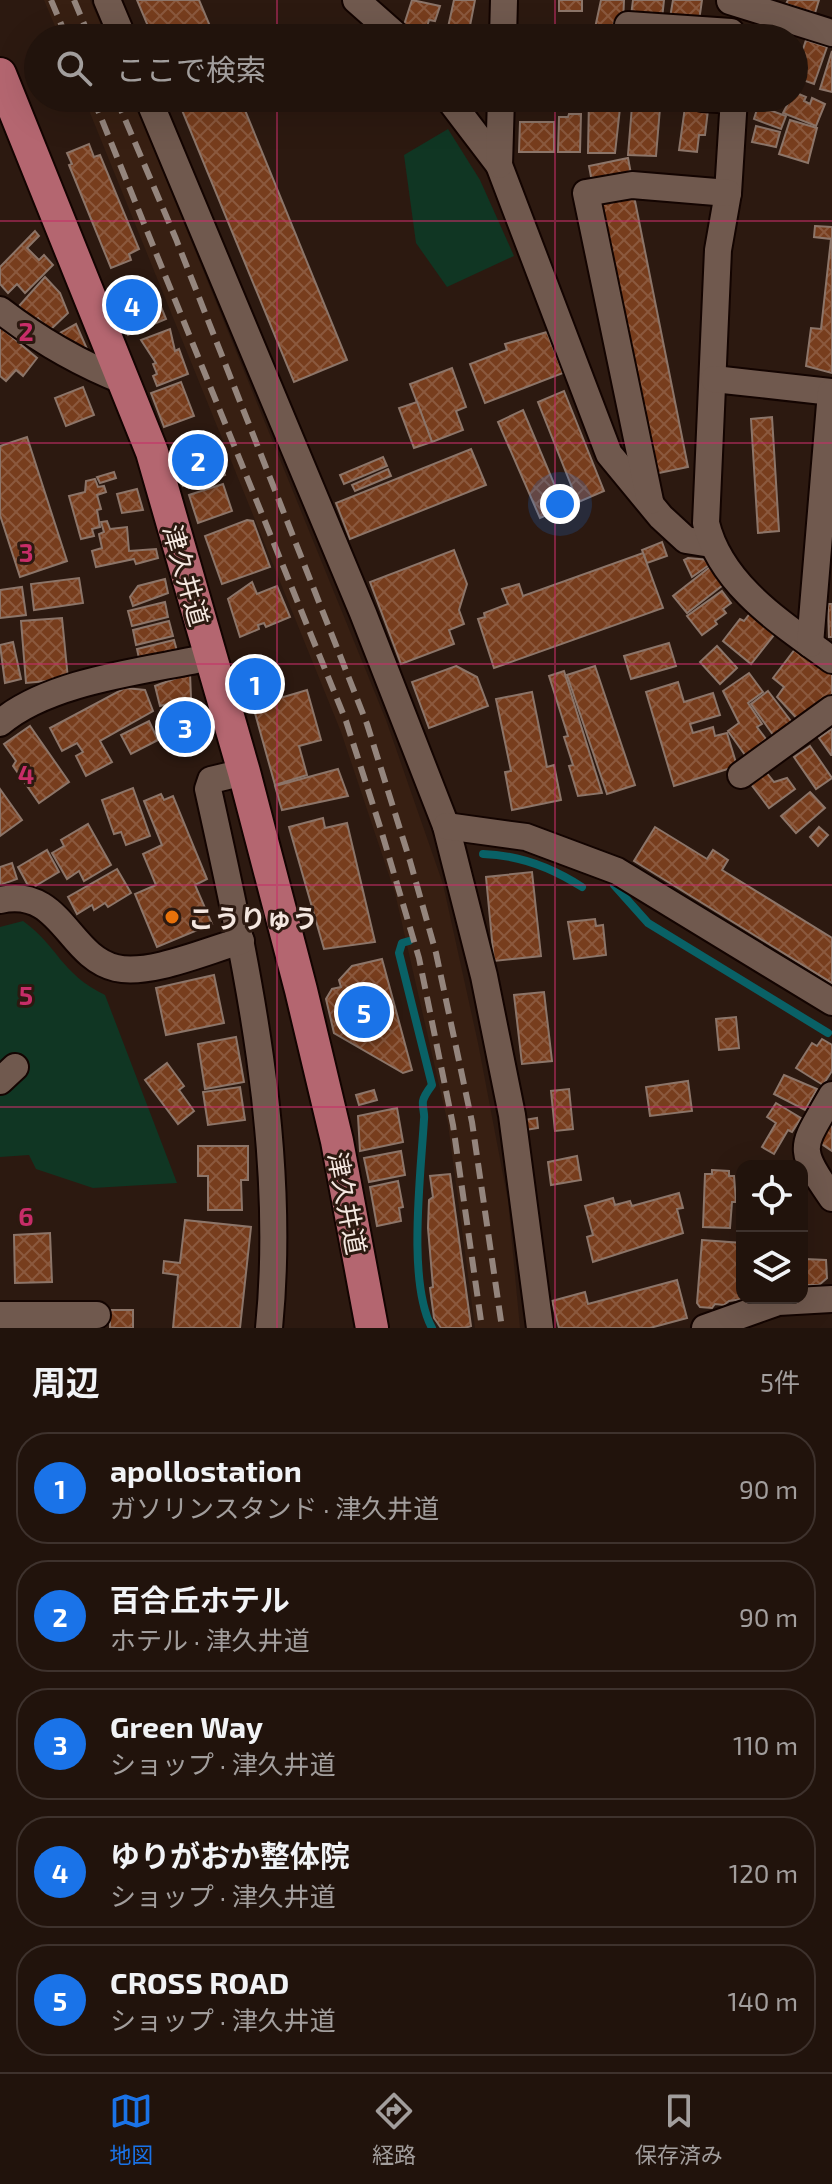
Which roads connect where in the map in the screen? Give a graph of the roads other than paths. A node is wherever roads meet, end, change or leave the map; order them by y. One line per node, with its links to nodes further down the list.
1 (107, 0): 6 (street)
2 (356, 0): 5 (street)
3 (504, 0): 7 (street)
4 (730, 0): 8 (street); 9 (street)
5 (386, 9)
6 (117, 24)
7 (503, 24)
8 (731, 24)
9 (804, 24)
10 (808, 25): 11 (street)
11 (832, 33)
12 (0, 74): 21 (main road, 津久井道)
13 (154, 112): 32 (street)
14 (459, 112): 17 (street)
15 (501, 112): 17 (street)
16 (733, 112): 18 (street)
17 (499, 165): 23 (street)
18 (728, 193): 20 (street); 23 (street)
19 (0, 310): 21 (street)
20 (714, 379): 22 (street); 24 (street)
21 (124, 381): 26 (main road, 津久井道)
22 (831, 392): 25 (street)
23 (650, 504): 24 (street)
24 (711, 544): 25 (street)
25 (810, 644): 27 (street)
26 (210, 657): 29 (street); 30 (main road, 津久井道)
27 (832, 660)
28 (832, 709): 31 (street)
29 (0, 723)
30 (244, 772): 34 (street); 42 (main road, 津久井道)
31 (741, 775)
32 (446, 826): 35 (street); 43 (street)
33 (0, 900): 34 (street)
34 (241, 941): 41 (street)
35 (832, 1002)
36 (832, 1095): 37 (street)
37 (832, 1198)
38 (832, 1299): 44 (street)
39 (0, 1315): 40 (street)
40 (97, 1315)
41 (269, 1328)
42 (372, 1328)
43 (540, 1328)
44 (705, 1328)

